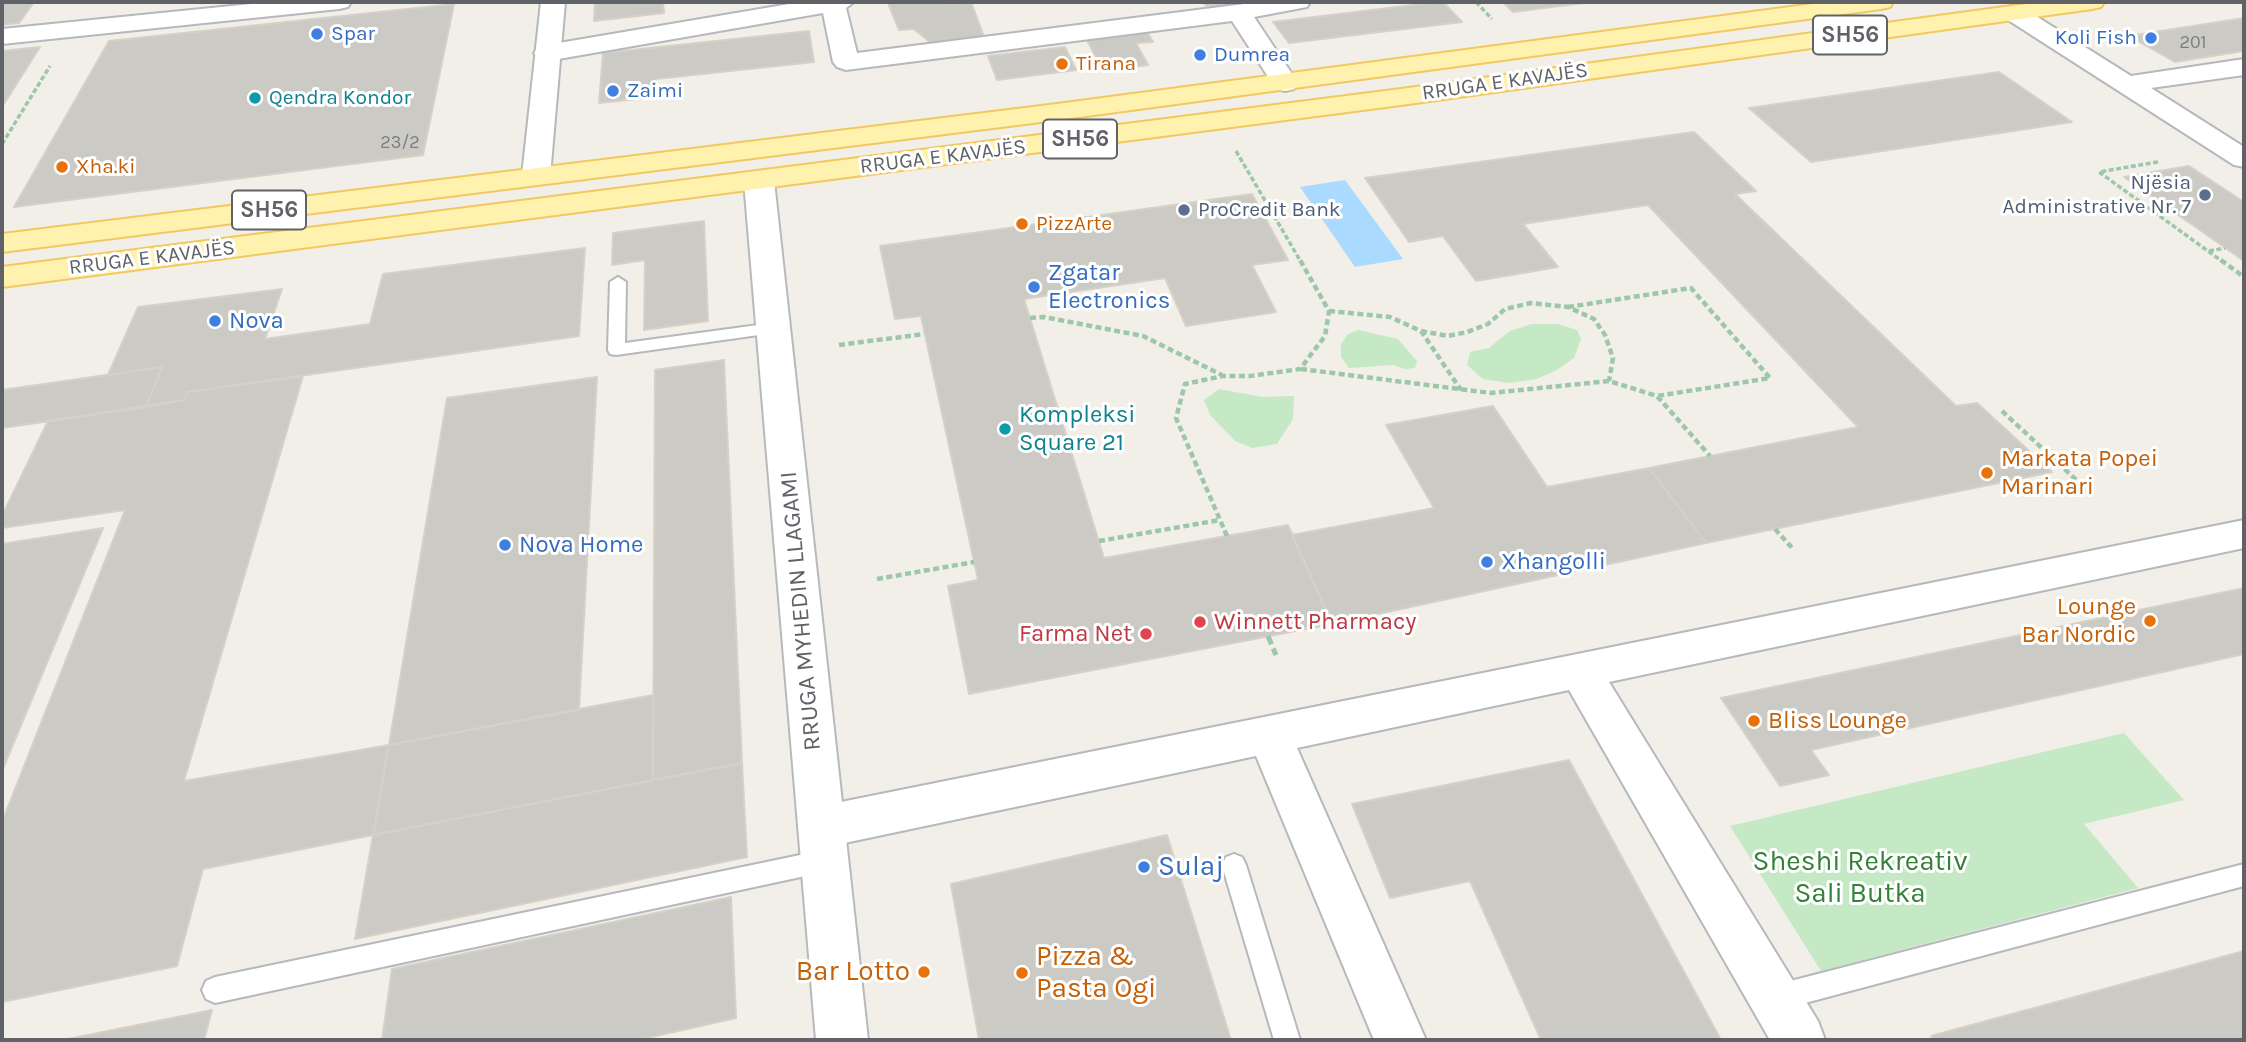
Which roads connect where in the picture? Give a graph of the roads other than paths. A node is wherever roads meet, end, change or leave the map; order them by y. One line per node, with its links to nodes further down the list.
1 (339, 2): 10 (street)
2 (553, 2): 11 (street)
3 (837, 2): 8 (street); 11 (street)
4 (1298, 2): 8 (street)
5 (1881, 2): 13 (main road, RRUGA E KAVAJËS / SH56)
6 (2092, 2): 9 (main road, RRUGA E KAVAJËS)
7 (41, 13): 10 (street)
8 (1239, 13): 13 (street)
9 (2014, 13): 14 (street); 16 (main road, RRUGA E KAVAJËS / SH56)
10 (14, 35)
11 (547, 53): 17 (street)
12 (2244, 67): 14 (street)
13 (1285, 83): 16 (main road, RRUGA E KAVAJËS / SH56)
14 (2127, 84): 15 (street)
15 (2244, 159)
16 (757, 165): 17 (main road, RRUGA E KAVAJËS / SH56); 18 (main road, RRUGA E KAVAJËS / SH56); 22 (street, RRUGA MYHEDIN LLAGAMI)
17 (536, 176): 18 (main road); 19 (main road, RRUGA E KAVAJËS / SH56)
18 (533, 209): 20 (main road, RRUGA E KAVAJËS / SH56)
19 (2, 243)
20 (2, 277)
21 (618, 282): 22 (lane)
22 (773, 328): 26 (street, RRUGA MYHEDIN LLAGAMI)
23 (2244, 534): 24 (street)
24 (1580, 671): 25 (street); 30 (street)
25 (1269, 735): 26 (street); 33 (street)
26 (823, 844): 29 (lane); 31 (street, RRUGA MYHEDIN LLAGAMI)
27 (1234, 864): 32 (lane)
28 (2244, 875): 30 (lane)
29 (215, 990)
30 (1774, 998): 34 (street)
31 (842, 1040)
32 (1287, 1040)
33 (1400, 1040)
34 (1798, 1040)

